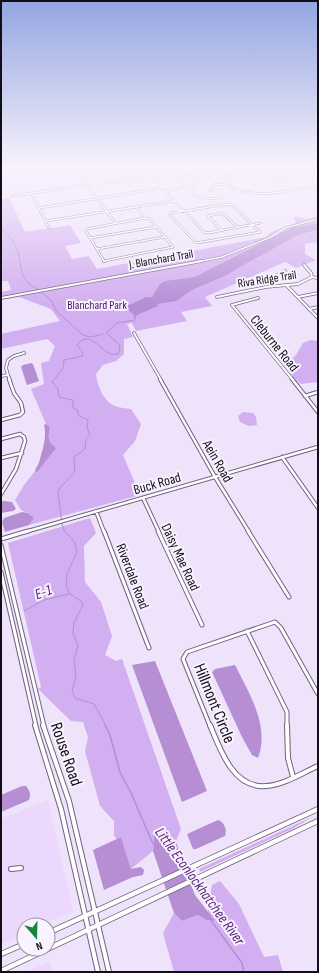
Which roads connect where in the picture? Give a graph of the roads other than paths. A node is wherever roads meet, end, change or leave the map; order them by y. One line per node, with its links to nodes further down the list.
1 (42, 213): 12 (street)
2 (92, 213): 12 (street)
3 (108, 213): 13 (street)
4 (141, 213): 10 (street)
5 (173, 213): 15 (street)
6 (186, 213): 19 (street)
7 (218, 213): 19 (street)
8 (222, 213): 17 (street)
9 (241, 213): 15 (street)
10 (145, 218): 13 (street); 16 (street)
11 (318, 219): 32 (street, J. Blanchard Trail)
12 (46, 221): 18 (street)
13 (115, 223): 21 (street)
14 (260, 223): 15 (street)
15 (253, 224): 17 (street)
16 (157, 227): 20 (street); 21 (street)
17 (237, 227): 19 (street)
18 (49, 228)
19 (221, 230)
20 (165, 237): 22 (street); 22 (street)
21 (90, 238): 22 (street)
22 (97, 249)
23 (304, 265): 25 (street)
24 (285, 271): 27 (street)
25 (312, 278): 26 (street, Riva Ridge Trail); 28 (street, Riva Ridge Trail)
26 (318, 278)
27 (273, 286): 28 (street, Riva Ridge Trail); 30 (street, Riva Ridge Trail)
28 (287, 286): 31 (street)
29 (318, 293): 31 (street)
30 (217, 297)
31 (298, 297): 35 (street)
32 (1, 298)
33 (258, 298): 42 (street, Cleburne Road)
34 (318, 307): 35 (street)
35 (309, 309): 36 (street)
36 (318, 318)
37 (134, 333): 50 (street, Aein Road)
38 (24, 354): 39 (street)
39 (8, 375): 40 (street); 44 (street)
40 (1, 376)
41 (318, 392): 42 (street)
42 (305, 396): 43 (street, Cleburne Road)
43 (318, 412)
44 (1, 420)
45 (1, 439): 47 (street)
46 (318, 447): 48 (street, Buck Road)
47 (22, 453): 49 (street); 51 (street)
48 (282, 457): 50 (street, Buck Road); 53 (street)
49 (1, 458)
50 (215, 477): 52 (street, Buck Road); 58 (street, Aein Road)
51 (1, 494)
52 (143, 498): 54 (street, Buck Road); 59 (street, Daisy Mae Road)
53 (318, 508)
54 (96, 511): 55 (street, Buck Road); 61 (street, Riverdale Road)
55 (1, 539)
56 (1, 545): 63 (street, Rouse Road)
57 (1, 572): 64 (street, Rouse Road)
58 (289, 597)
59 (202, 625)
60 (247, 631): 62 (street, Hillmont Circle); 66 (street); 66 (street, Hillmont Circle)
61 (149, 648)
62 (318, 694)
63 (42, 721): 64 (street); 71 (street, Rouse Road)
64 (35, 724): 72 (street, Rouse Road)
65 (318, 766): 66 (street, Hillmont Circle)
66 (293, 777)
67 (318, 809): 71 (main road)
68 (318, 821): 73 (main road)
69 (21, 868): 70 (street)
70 (11, 869)
71 (95, 912): 72 (main road); 73 (street, Rouse Road)
72 (86, 916): 74 (main road); 75 (street, Rouse Road)
73 (99, 926): 75 (main road); 80 (street, Rouse Road)
74 (56, 929)
75 (89, 931): 78 (main road); 79 (street, Rouse Road)
76 (16, 947): 77 (main road)
77 (1, 954)
78 (1, 971)
79 (98, 972)
80 (109, 972)

